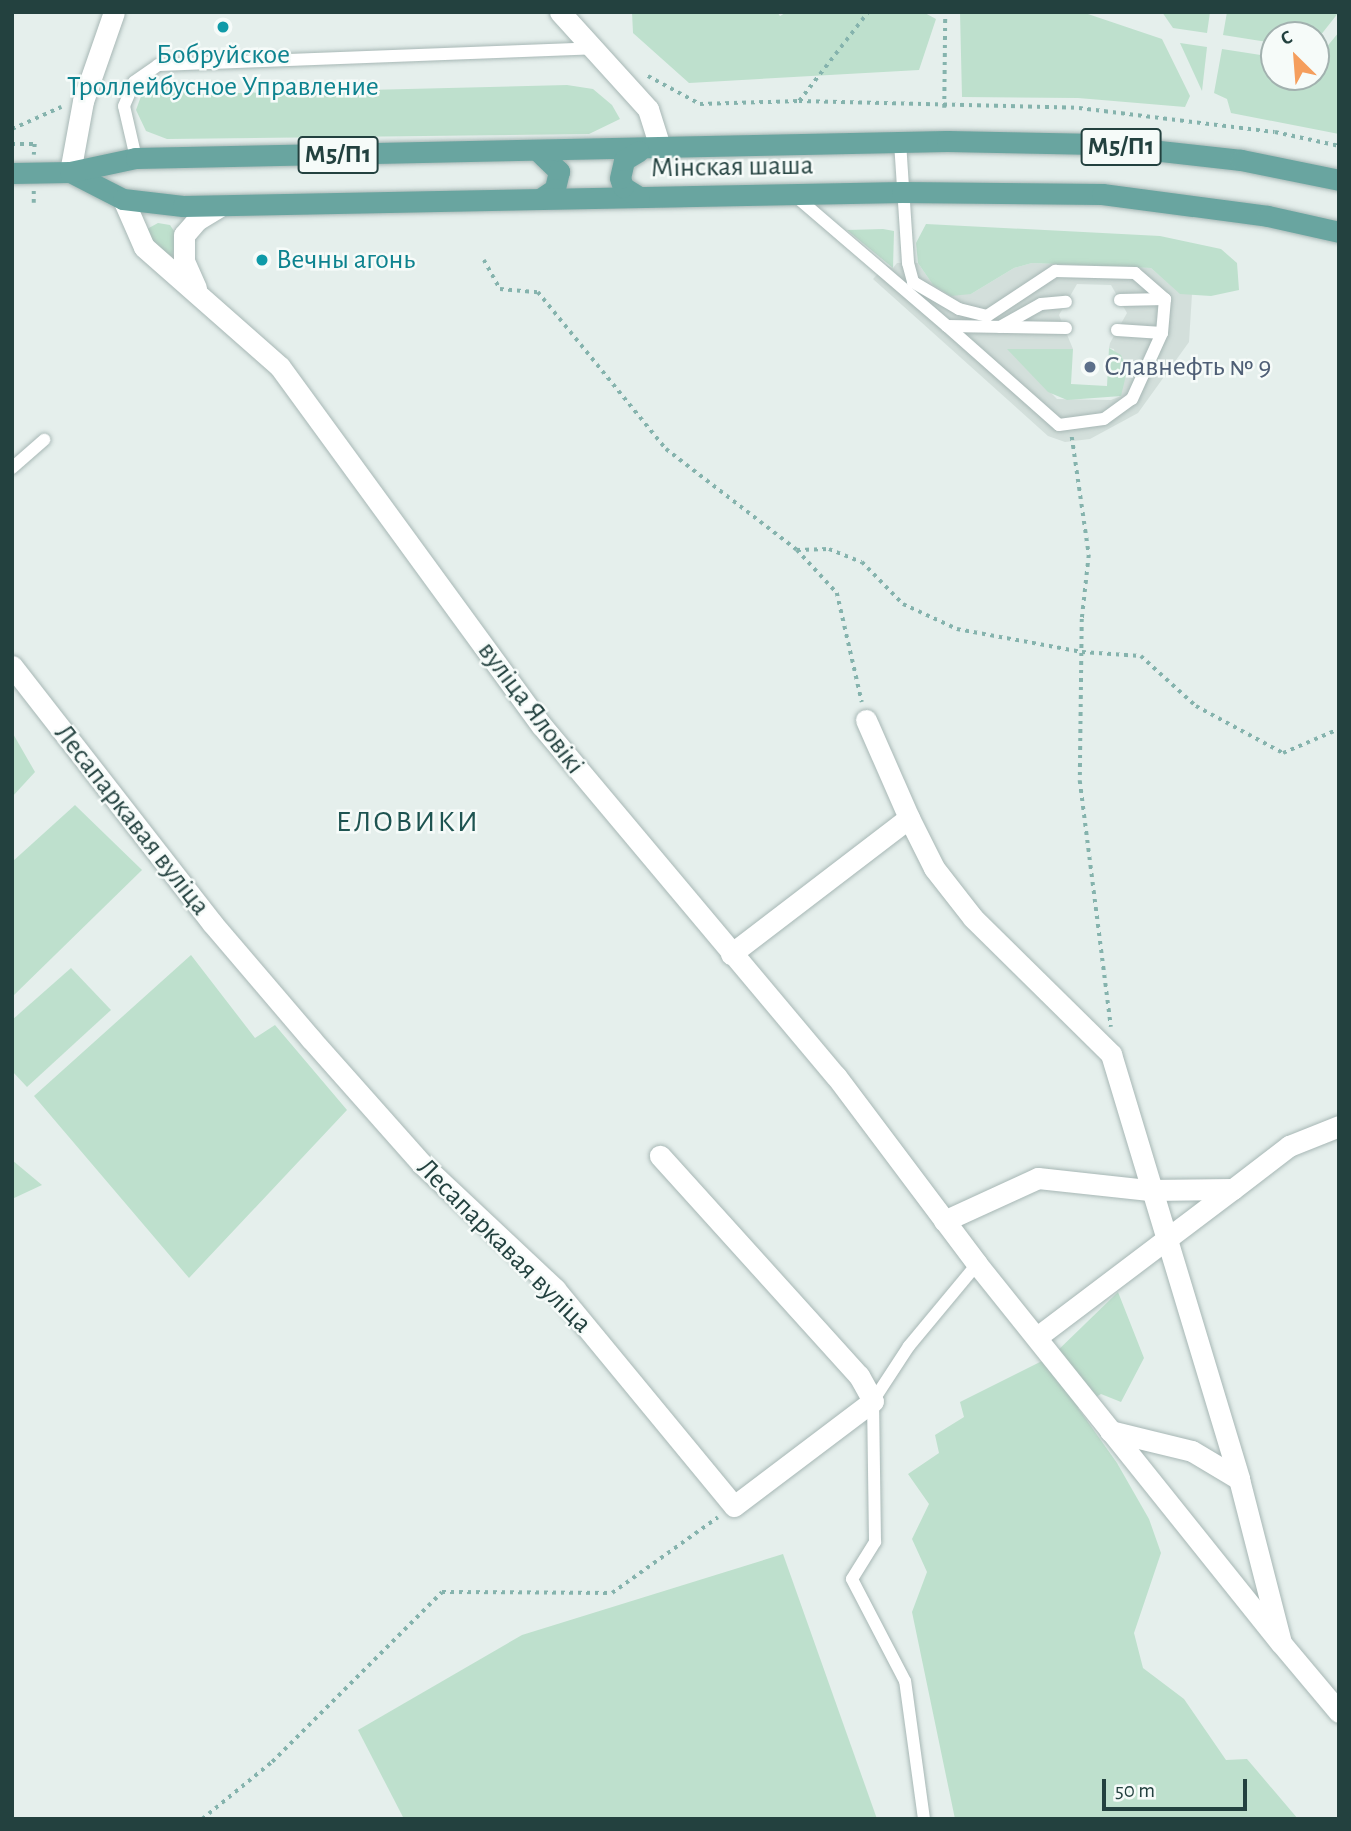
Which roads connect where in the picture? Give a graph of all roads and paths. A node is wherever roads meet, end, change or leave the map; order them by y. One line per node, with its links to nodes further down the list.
1 (114, 12): 18 (street)
2 (559, 12): 5 (street, Мінская шаша)
3 (868, 12): 7 (path)
4 (945, 12): 9 (path)
5 (596, 48): 13 (street, Мінская шаша); 16 (lane)
6 (645, 75): 7 (path)
7 (799, 101): 9 (path)
8 (66, 103): 10 (path)
9 (944, 108): 12 (path)
10 (12, 129)
11 (900, 142): 13 (main road, Мінская шаша / М5/П1); 19 (main road, Мінская шаша / М5/П1); 20 (lane)
12 (1339, 146)
13 (661, 150): 14 (main road, Мінская шаша / М5/П1)
14 (639, 151): 15 (main road, Мінская шаша / М5/П1); 22 (main road)
15 (539, 152): 16 (main road, Мінская шаша / М5/П1); 24 (main road)
16 (136, 158): 18 (main road, М5/П1); 23 (main road)
17 (12, 173): 18 (main road, М5/П1)
18 (70, 173): 23 (main road, М5/П1)
19 (1339, 180)
20 (902, 192): 21 (main road, Мінская шаша / М5/П1); 26 (main road, Мінская шаша / М5/П1); 29 (lane)
21 (792, 194): 22 (main road, Мінская шаша / М5/П1); 32 (lane)
22 (639, 197): 24 (main road, Мінская шаша / М5/П1)
23 (123, 199): 25 (main road, Мінская шаша / М5/П1); 28 (street, вуліца Яловікі)
24 (540, 200): 25 (main road, Мінская шаша / М5/П1)
25 (219, 206): 28 (street)
26 (1339, 232)
27 (484, 260): 40 (path)
28 (197, 290): 46 (street, вуліца Яловікі)
29 (1165, 299): 30 (lane); 36 (lane)
30 (1120, 300)
31 (1066, 302): 33 (lane)
32 (947, 326): 33 (lane); 37 (lane)
33 (999, 327): 34 (lane)
34 (1066, 328)
35 (1117, 330): 36 (lane)
36 (1162, 333): 37 (lane)
37 (1072, 423): 41 (path)
38 (44, 440): 39 (lane)
39 (12, 468)
40 (797, 550): 41 (path); 43 (path)
41 (1082, 652): 44 (path); 47 (path)
42 (12, 666): 59 (street, Лесапаркавая вуліца)
43 (866, 720): 45 (street)
44 (1339, 729)
45 (909, 818): 46 (street); 47 (street)
46 (731, 954): 52 (street, вуліца Яловікі)
47 (1111, 1054): 51 (street)
48 (1339, 1126): 50 (street)
49 (660, 1156): 56 (street)
50 (1233, 1189): 51 (street); 53 (street)
51 (1149, 1190): 52 (street); 53 (street)
52 (944, 1221): 54 (street, вуліца Яловікі)
53 (1166, 1239): 55 (street); 58 (street)
54 (977, 1264): 55 (street, вуліца Яловікі); 56 (lane)
55 (1037, 1337): 57 (street, вуліца Яловікі)
56 (873, 1401): 59 (street); 63 (lane)
57 (1110, 1431): 58 (street); 60 (street, вуліца Яловікі)
58 (1239, 1479): 60 (street)
59 (734, 1506): 62 (path)
60 (1281, 1643): 61 (street, вуліца Яловікі)
61 (1339, 1712)
62 (202, 1819)
63 (924, 1819)

